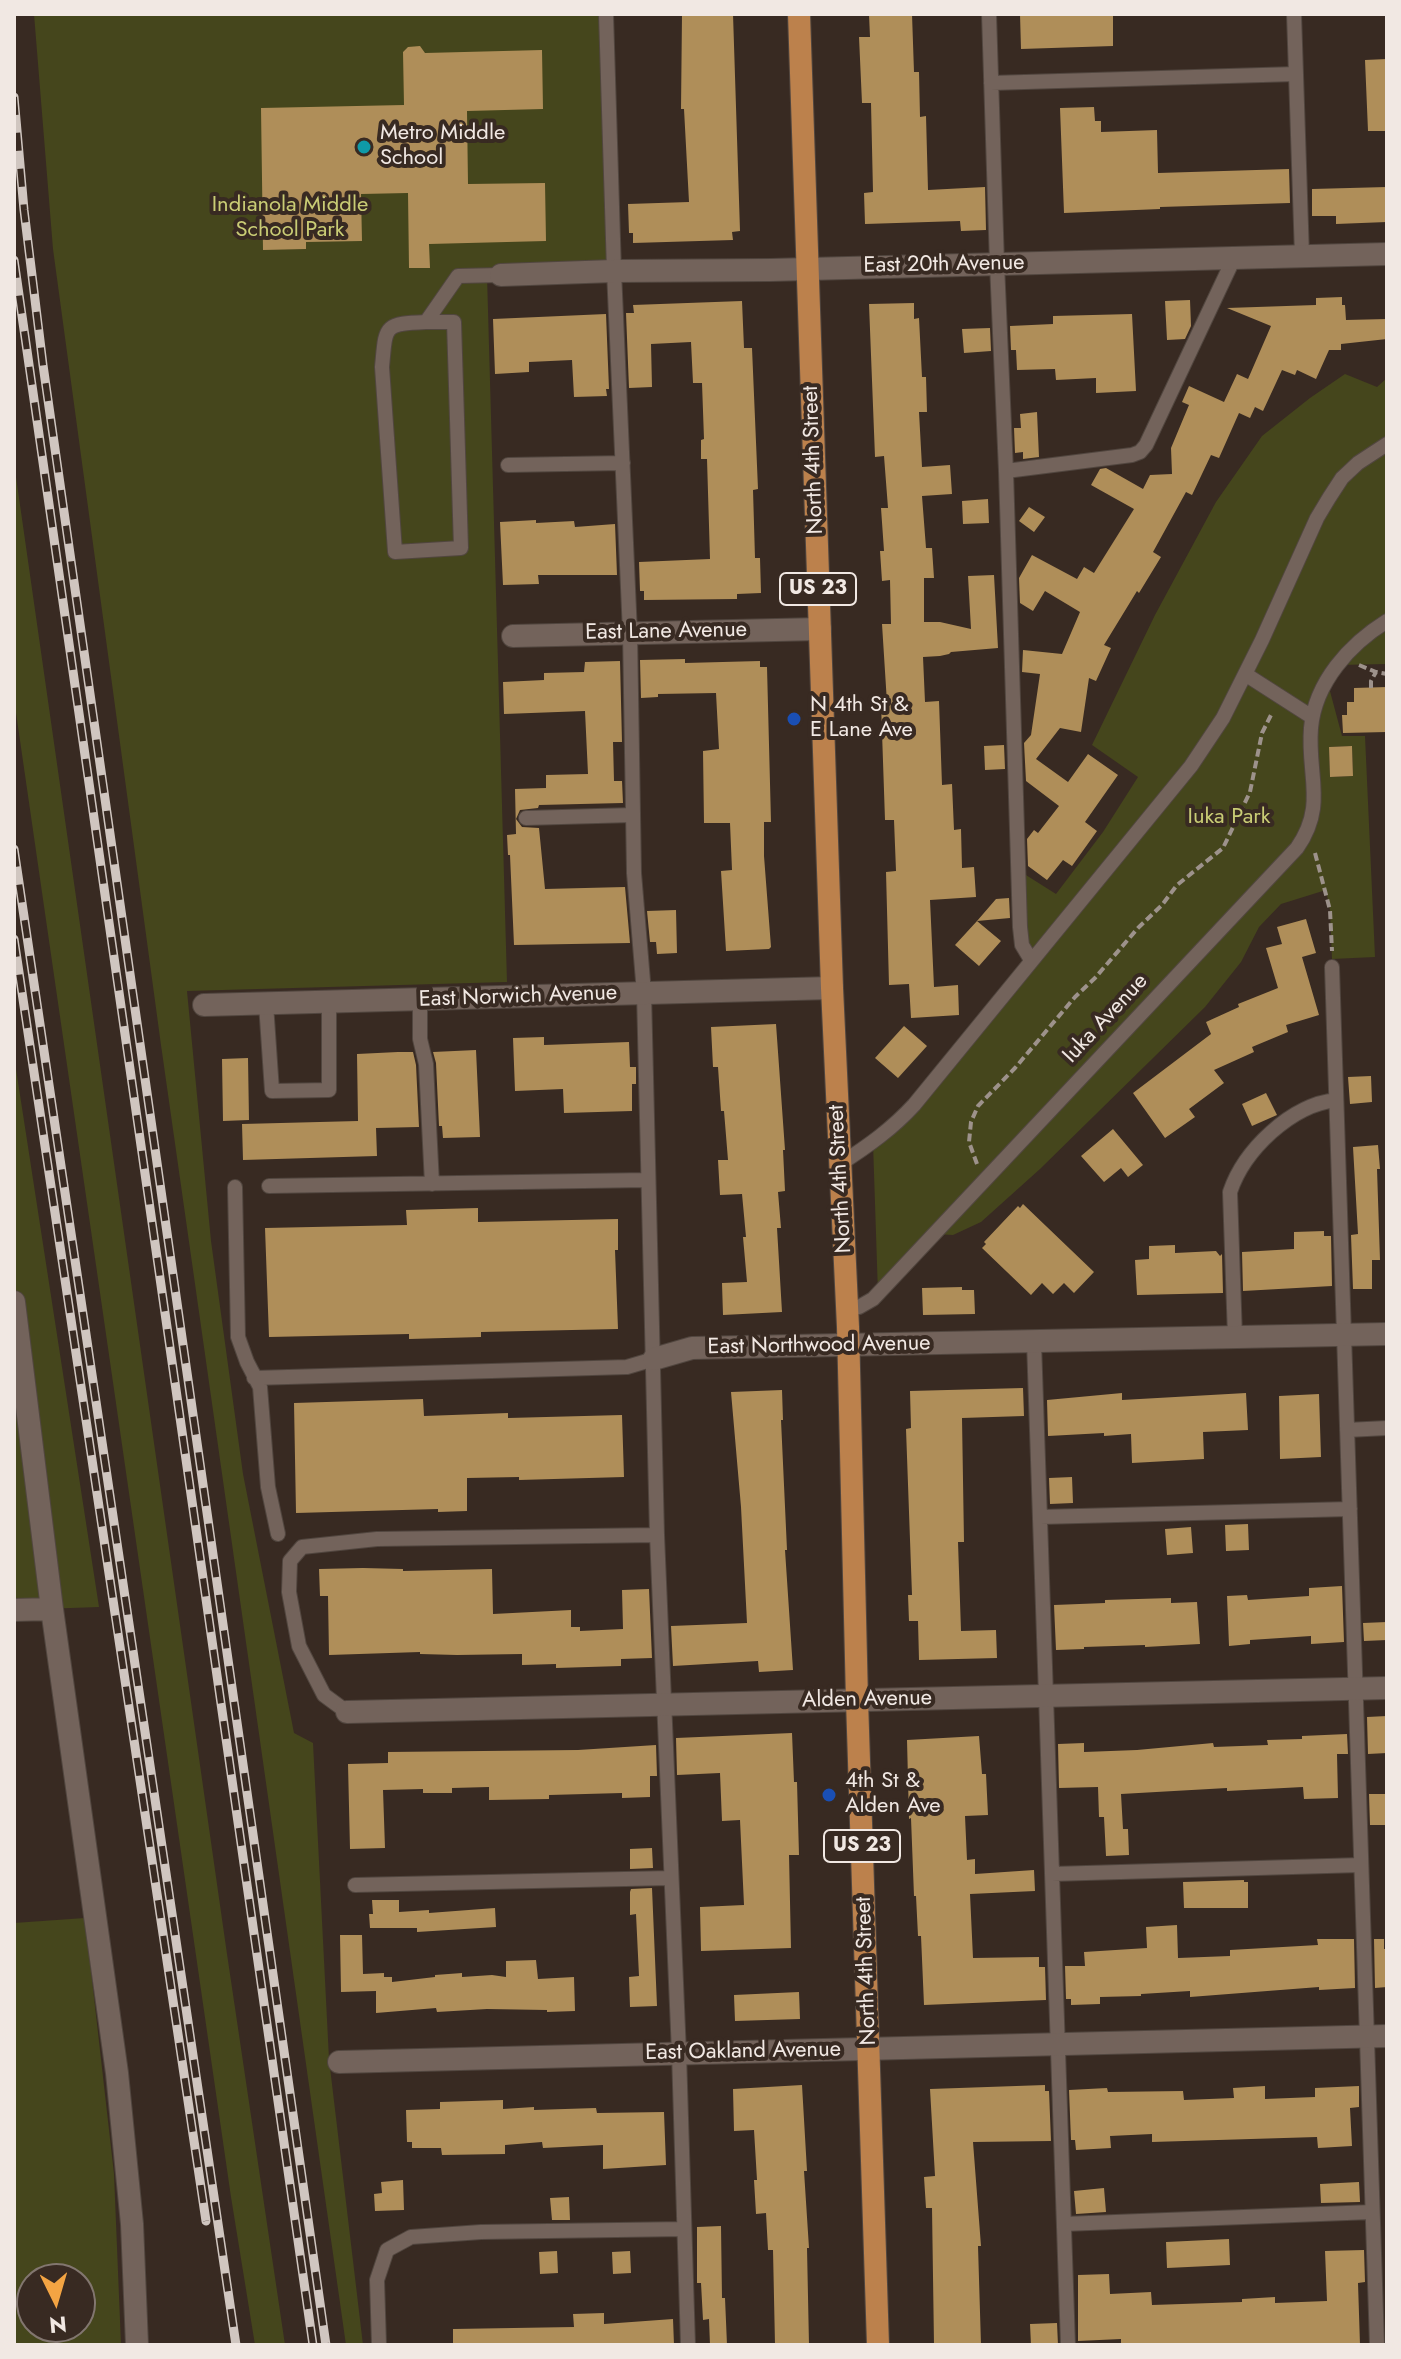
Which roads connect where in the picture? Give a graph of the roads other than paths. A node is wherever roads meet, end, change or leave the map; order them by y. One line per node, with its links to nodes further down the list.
1 (606, 14): 12 (lane)
2 (799, 14): 11 (main road, North 4th Street / US 23)
3 (989, 14): 6 (lane)
4 (1294, 14): 5 (lane)
5 (1296, 74): 6 (lane); 8 (lane)
6 (991, 83): 10 (lane)
7 (1387, 254): 8 (street, East 20th Avenue)
8 (1302, 256): 9 (street, East 20th Avenue)
9 (1234, 258): 10 (street, East 20th Avenue); 18 (lane)
10 (997, 264): 11 (street, East 20th Avenue); 18 (lane)
11 (807, 269): 12 (street, East 20th Avenue); 20 (main road, North 4th Street / US 23)
12 (614, 271): 13 (street, East 20th Avenue); 16 (lane)
13 (501, 275): 14 (lane)
14 (426, 322): 14 (lane)
15 (1387, 444): 23 (lane)
16 (623, 463): 17 (lane); 21 (lane)
17 (508, 465)
18 (1006, 471): 27 (lane)
19 (1387, 621): 24 (lane)
20 (820, 629): 21 (street, East Lane Avenue); 29 (main road, North 4th Street / US 23)
21 (630, 633): 22 (street, East Lane Avenue); 25 (lane)
22 (513, 636)
23 (1245, 674): 24 (lane); 27 (lane)
24 (1312, 717): 42 (lane, Iuka Avenue)
25 (633, 815): 26 (lane); 30 (lane)
26 (526, 818)
27 (1031, 960): 36 (lane)
28 (1332, 967): 35 (lane)
29 (832, 988): 30 (street, East Norwich Avenue); 36 (main road, North 4th Street / US 23)
30 (644, 993): 31 (street, East Norwich Avenue); 37 (lane)
31 (420, 999): 32 (street, East Norwich Avenue); 38 (lane)
32 (329, 1002): 33 (street, East Norwich Avenue); 33 (lane)
33 (266, 1004): 34 (street, East Norwich Avenue)
34 (204, 1005)
35 (1336, 1100): 44 (lane); 45 (lane)
36 (840, 1164): 42 (main road, North 4th Street / US 23)
37 (647, 1180): 38 (lane); 48 (lane)
38 (432, 1184): 39 (lane)
39 (269, 1186)
40 (235, 1187): 49 (lane)
41 (14, 1302): 56 (street)
42 (848, 1308): 47 (main road, North 4th Street / US 23)
43 (1387, 1334): 44 (street, East Northwood Avenue)
44 (1344, 1335): 45 (street, East Northwood Avenue); 51 (lane)
45 (1235, 1337): 46 (street, East Northwood Avenue)
46 (1034, 1342): 47 (street, East Northwood Avenue); 53 (lane)
47 (849, 1346): 48 (street, East Northwood Avenue); 61 (main road, North 4th Street / US 23)
48 (654, 1359): 49 (lane, East Northwood Avenue); 55 (lane)
49 (254, 1378): 54 (lane)
50 (1387, 1428): 51 (lane)
51 (1347, 1430): 52 (lane)
52 (1350, 1509): 53 (lane); 59 (lane)
53 (1040, 1517): 60 (lane)
54 (278, 1534)
55 (657, 1535): 62 (lane); 63 (lane)
56 (52, 1609): 57 (street); 76 (street)
57 (14, 1610)
58 (1387, 1688): 59 (street, Alden Avenue)
59 (1356, 1689): 60 (street, Alden Avenue); 64 (lane)
60 (1046, 1696): 61 (street, Alden Avenue); 65 (lane)
61 (857, 1700): 62 (street, Alden Avenue); 70 (main road, North 4th Street / US 23)
62 (663, 1705): 63 (street, Alden Avenue); 66 (lane)
63 (347, 1712)
64 (1361, 1865): 65 (lane); 68 (lane)
65 (1052, 1874): 69 (lane)
66 (670, 1878): 67 (lane); 71 (lane)
67 (355, 1885)
68 (1377, 2036): 69 (street, East Oakland Avenue); 73 (lane)
69 (1058, 2044): 70 (street, East Oakland Avenue); 74 (lane)
70 (870, 2049): 71 (street, East Oakland Avenue); 79 (main road, North 4th Street / US 23)
71 (679, 2053): 72 (street, East Oakland Avenue); 75 (lane)
72 (339, 2062)
73 (1372, 2212): 74 (lane); 81 (lane)
74 (1064, 2224): 80 (lane)
75 (684, 2229): 77 (lane); 78 (lane)
76 (137, 2345)
77 (379, 2345)
78 (688, 2345)
79 (878, 2345)
80 (1068, 2345)
81 (1377, 2345)

